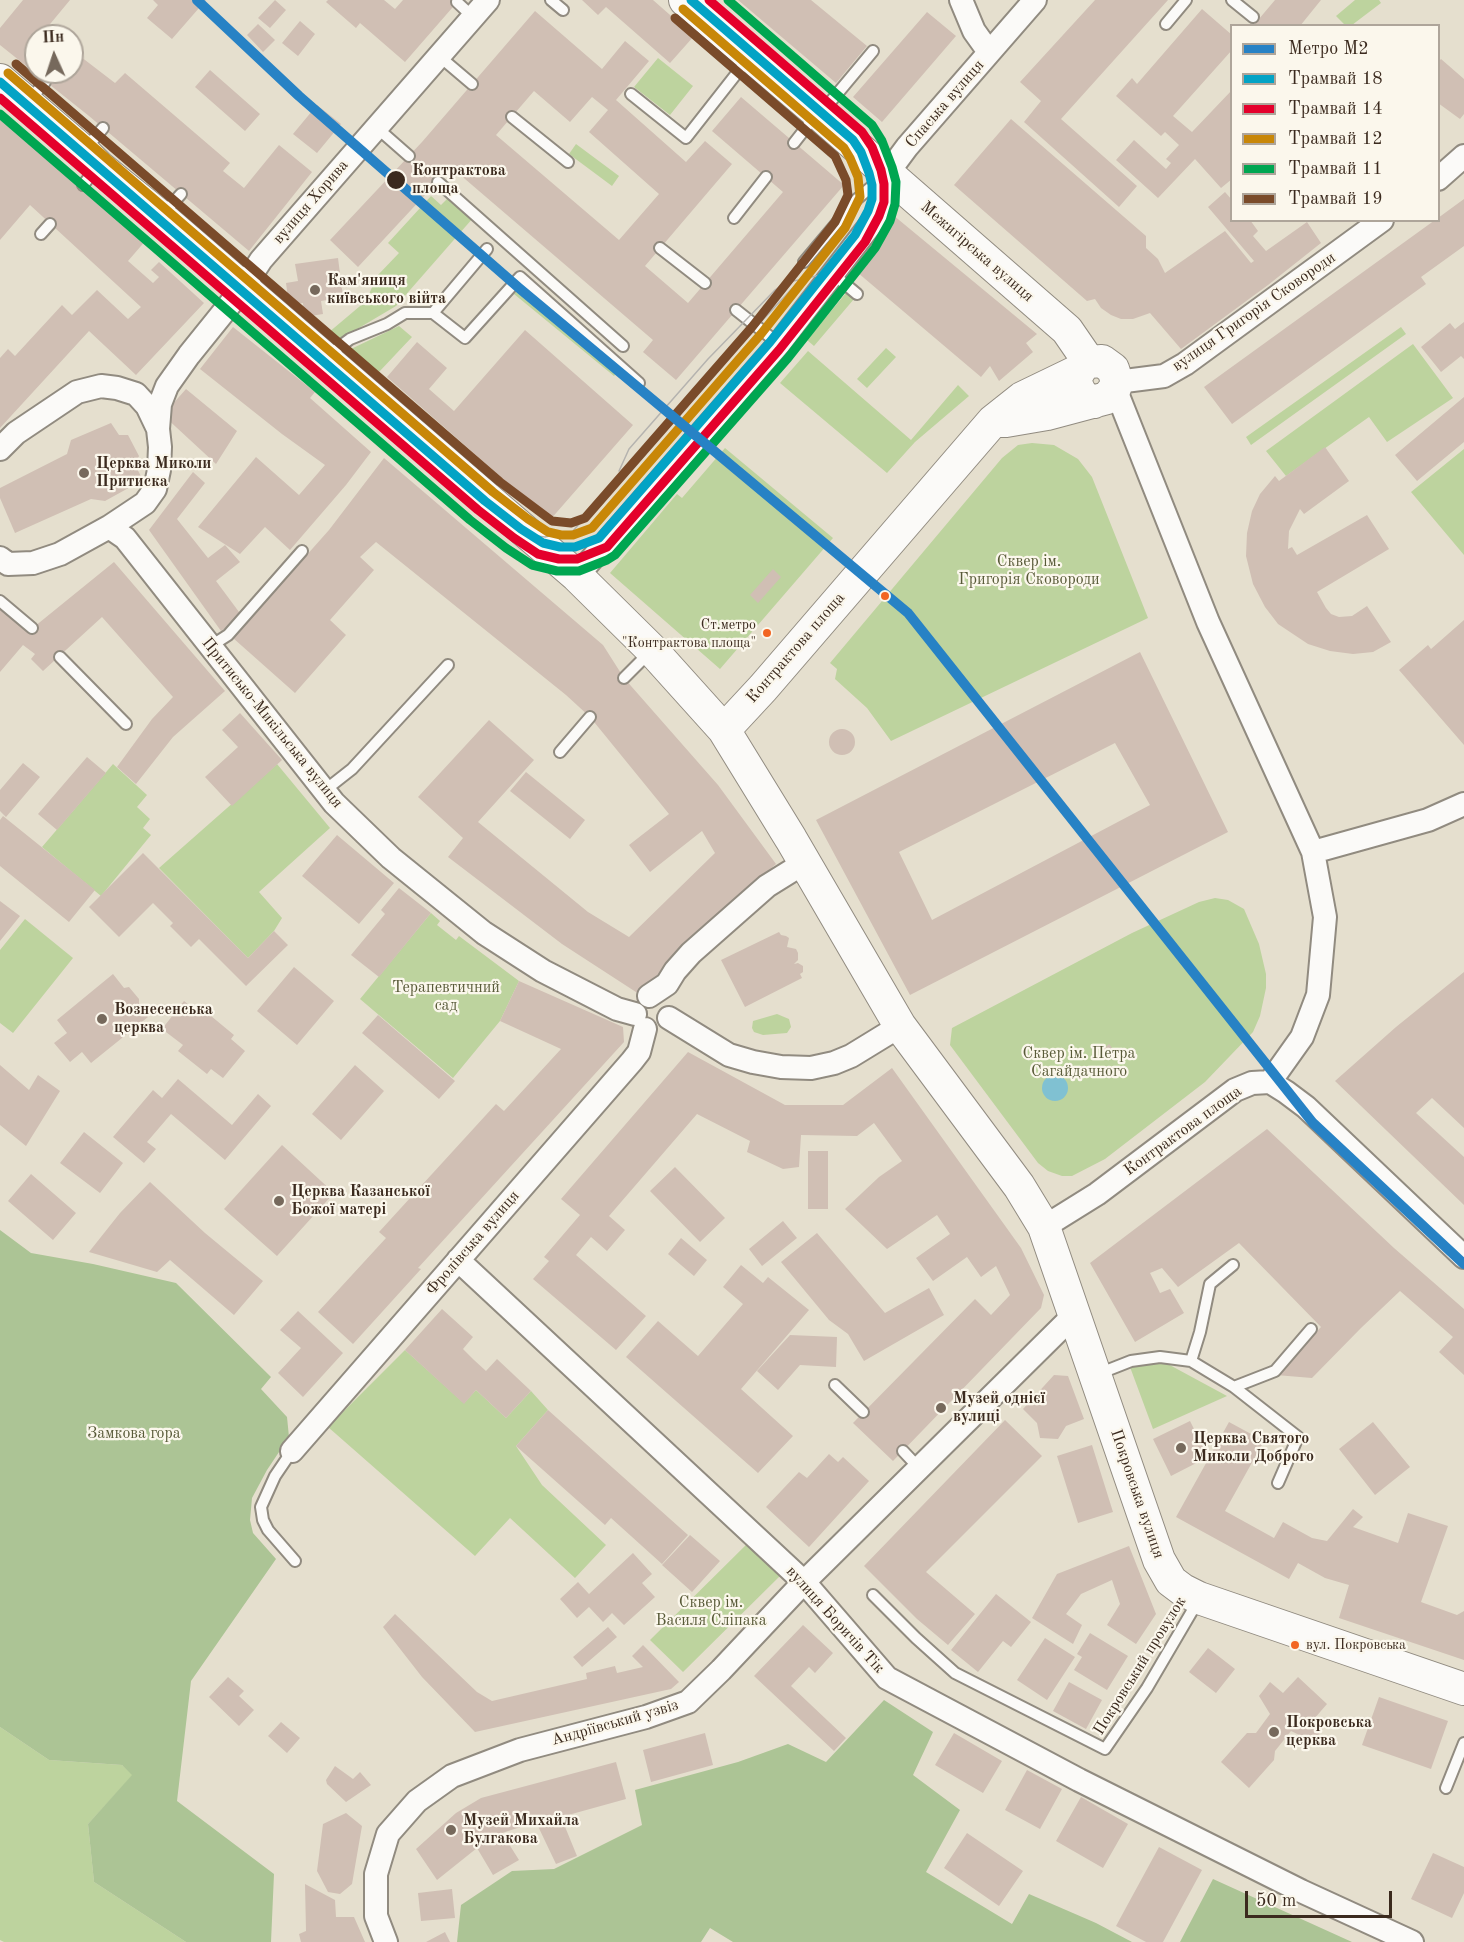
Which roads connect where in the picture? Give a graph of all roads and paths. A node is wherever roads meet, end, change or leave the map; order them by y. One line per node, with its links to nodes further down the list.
1 (551, 0): 8 (lane)
2 (685, 0): 14 (street, Межигірська вулиця)
3 (961, 0): 12 (street)
4 (1035, 0): 12 (street, Спаська вулиця)
5 (1186, 0): 10 (lane)
6 (1232, 0): 9 (lane)
7 (472, 6): 13 (street, вулиця Хорива)
8 (563, 10)
9 (1253, 17)
10 (1166, 24)
11 (873, 51): 18 (lane)
12 (989, 52): 27 (street, Спаська вулиця)
13 (439, 56): 16 (lane); 20 (street, вулиця Хорива)
14 (750, 56): 17 (lane); 18 (street, Межигірська вулиця)
15 (0, 80): 26 (street)
16 (471, 84)
17 (631, 94)
18 (819, 114): 22 (lane); 27 (street, Межигірська вулиця)
19 (512, 117): 25 (lane)
20 (376, 127): 23 (lane); 42 (street, вулиця Хорива)
21 (103, 128): 26 (lane)
22 (794, 142)
23 (409, 156)
24 (1464, 156): 29 (street)
25 (568, 162)
26 (88, 168): 32 (street)
27 (887, 174): 39 (lane); 40 (street); 50 (street, Межигірська вулиця)
28 (766, 177): 33 (lane)
29 (1440, 177)
30 (438, 182): 47 (lane)
31 (181, 194): 32 (lane)
32 (161, 217): 42 (street)
33 (734, 218)
34 (50, 224): 36 (lane)
35 (1370, 224): 53 (street, вулиця Григорія Сковороди)
36 (41, 234)
37 (660, 248): 41 (lane)
38 (487, 249): 45 (lane)
39 (804, 262)
40 (834, 274): 43 (lane); 46 (street)
41 (705, 283)
42 (243, 288): 48 (street, вулиця Хорива); 49 (street)
43 (857, 294)
44 (736, 310): 46 (lane)
45 (434, 313): 49 (lane); 51 (lane)
46 (778, 344): 60 (street)
47 (623, 346)
48 (189, 355): 52 (street, вулиця Хорива); 55 (street, вулиця Хорива)
49 (324, 358): 60 (street)
50 (1081, 358): 53 (street); 54 (street, Контрактова площа)
51 (639, 383)
52 (117, 388): 55 (street); 56 (street, вулиця Хорива)
53 (1109, 390): 54 (street); 74 (street)
54 (993, 421): 70 (street, Контрактова площа)
55 (158, 429): 57 (street, вулиця Хорива)
56 (0, 449)
57 (109, 526): 59 (street, вулиця Хорива); 63 (street, Притисько-Микільська вулиця)
58 (303, 551): 63 (lane)
59 (3, 566)
60 (577, 576): 64 (street)
61 (0, 601): 62 (lane)
62 (32, 628)
63 (212, 649): 72 (street, Притисько-Микільська вулиця)
64 (652, 650): 67 (lane); 70 (street)
65 (60, 657): 69 (lane)
66 (448, 665): 72 (lane)
67 (624, 678)
68 (590, 717): 71 (lane)
69 (126, 723)
70 (724, 730): 75 (street)
71 (560, 752)
72 (324, 790): 77 (street, Притисько-Микільська вулиця)
73 (1464, 804): 74 (street)
74 (1313, 852): 79 (street)
75 (804, 863): 76 (street); 78 (street)
76 (663, 1000): 77 (street, Фролівська вулиця); 77 (street); 78 (street)
77 (640, 1021): 82 (street, Фролівська вулиця)
78 (900, 1026): 80 (street)
79 (1270, 1082): 80 (street, Контрактова площа); 81 (street)
80 (1044, 1227): 84 (street)
81 (1464, 1257)
82 (458, 1260): 91 (street, Фролівська вулиця); 96 (street, вулиця Боричів Тік)
83 (1233, 1265): 86 (lane)
84 (1074, 1315): 87 (street, Покровська вулиця); 93 (street, Андріївський узвіз)
85 (1311, 1329): 89 (lane)
86 (1191, 1360): 87 (lane); 89 (lane)
87 (1095, 1376): 98 (street, Покровська вулиця)
88 (835, 1385): 90 (lane)
89 (1234, 1386): 94 (lane)
90 (863, 1413)
91 (292, 1451): 95 (lane)
92 (903, 1451): 93 (lane)
93 (919, 1468): 96 (street, Андріївський узвіз)
94 (1278, 1483)
95 (295, 1561)
96 (804, 1582): 102 (street, Андріївський узвіз); 103 (street, вулиця Боричів Тік)
97 (873, 1595): 98 (lane, Покровський провулок)
98 (1199, 1598): 99 (street, Покровська вулиця)
99 (1464, 1689)
100 (1464, 1743): 101 (lane)
101 (1446, 1788)
102 (386, 1942)
103 (1412, 1942)

